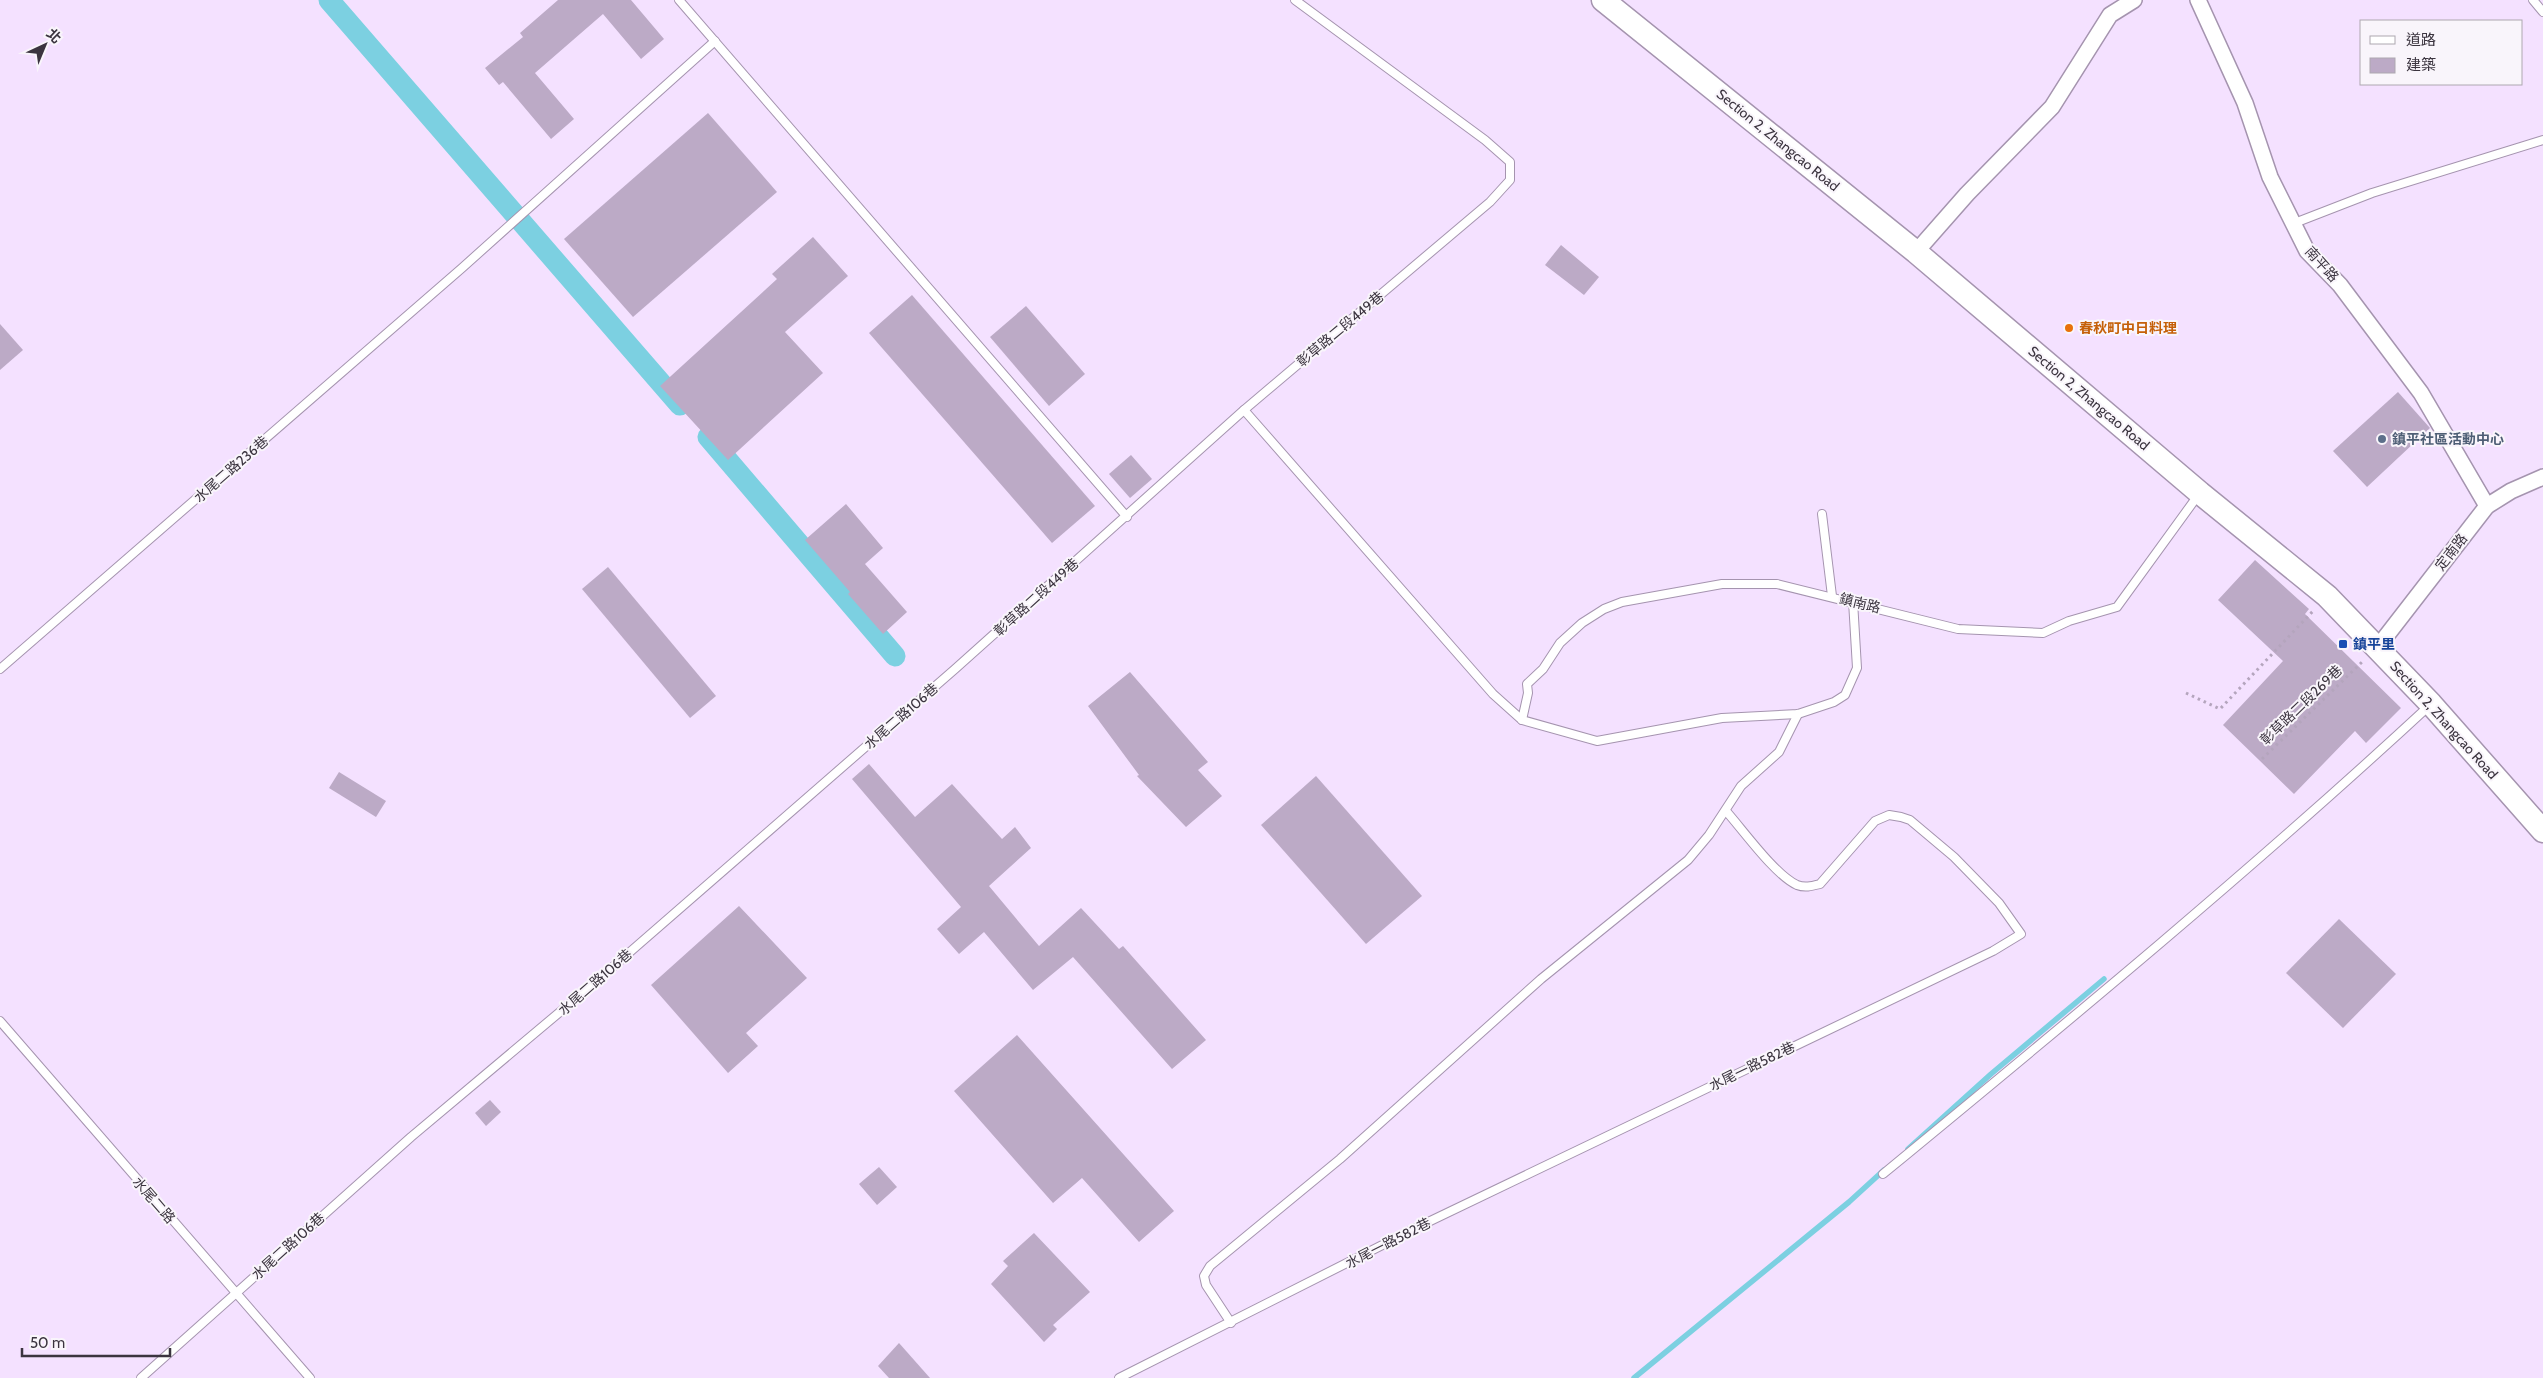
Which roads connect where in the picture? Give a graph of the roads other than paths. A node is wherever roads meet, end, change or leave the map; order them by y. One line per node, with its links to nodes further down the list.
1 (679, 0): 8 (lane)
2 (1295, 0): 12 (lane, 彰草路二段449巷)
3 (1603, 0): 11 (street, Section 2, Zhangcao Road)
4 (2134, 0): 11 (street)
5 (2198, 0): 10 (street, 南平路)
6 (2533, 0): 7 (lane)
7 (2543, 12)
8 (715, 41): 17 (lane); 21 (lane, 水尾二路236巷)
9 (2543, 140): 10 (lane)
10 (2292, 224): 15 (street, 南平路)
11 (1916, 252): 14 (street, Section 2, Zhangcao Road)
12 (1244, 410): 17 (lane, 彰草路二段449巷); 25 (lane)
13 (2543, 477): 15 (street, 定南路)
14 (2200, 493): 19 (lane, 鎮南路); 20 (street, Section 2, Zhangcao Road)
15 (2487, 506): 20 (street, 定南路)
16 (1822, 514): 18 (lane)
17 (1127, 517): 22 (lane, 彰草路二段449巷)
18 (1832, 596): 19 (lane, 鎮南路); 25 (lane, 鎮南路)
19 (1853, 602): 24 (lane)
20 (2377, 648): 23 (street, Section 2, Zhangcao Road)
21 (0, 669)
22 (955, 669): 30 (lane, 水尾二路106巷)
23 (2431, 704): 27 (street, Section 2, Zhangcao Road); 29 (lane)
24 (1798, 714): 25 (lane); 26 (lane)
25 (1522, 720)
26 (1726, 811): 31 (lane); 31 (lane, 水尾一路582巷)
27 (2543, 831)
28 (0, 1021): 30 (lane, 水尾二路)
29 (1883, 1174)
30 (234, 1294): 32 (lane, 水尾二路106巷); 33 (lane, 水尾二路)
31 (1231, 1323): 34 (lane, 水尾一路582巷)
32 (141, 1378)
33 (310, 1378)
34 (1119, 1378)

